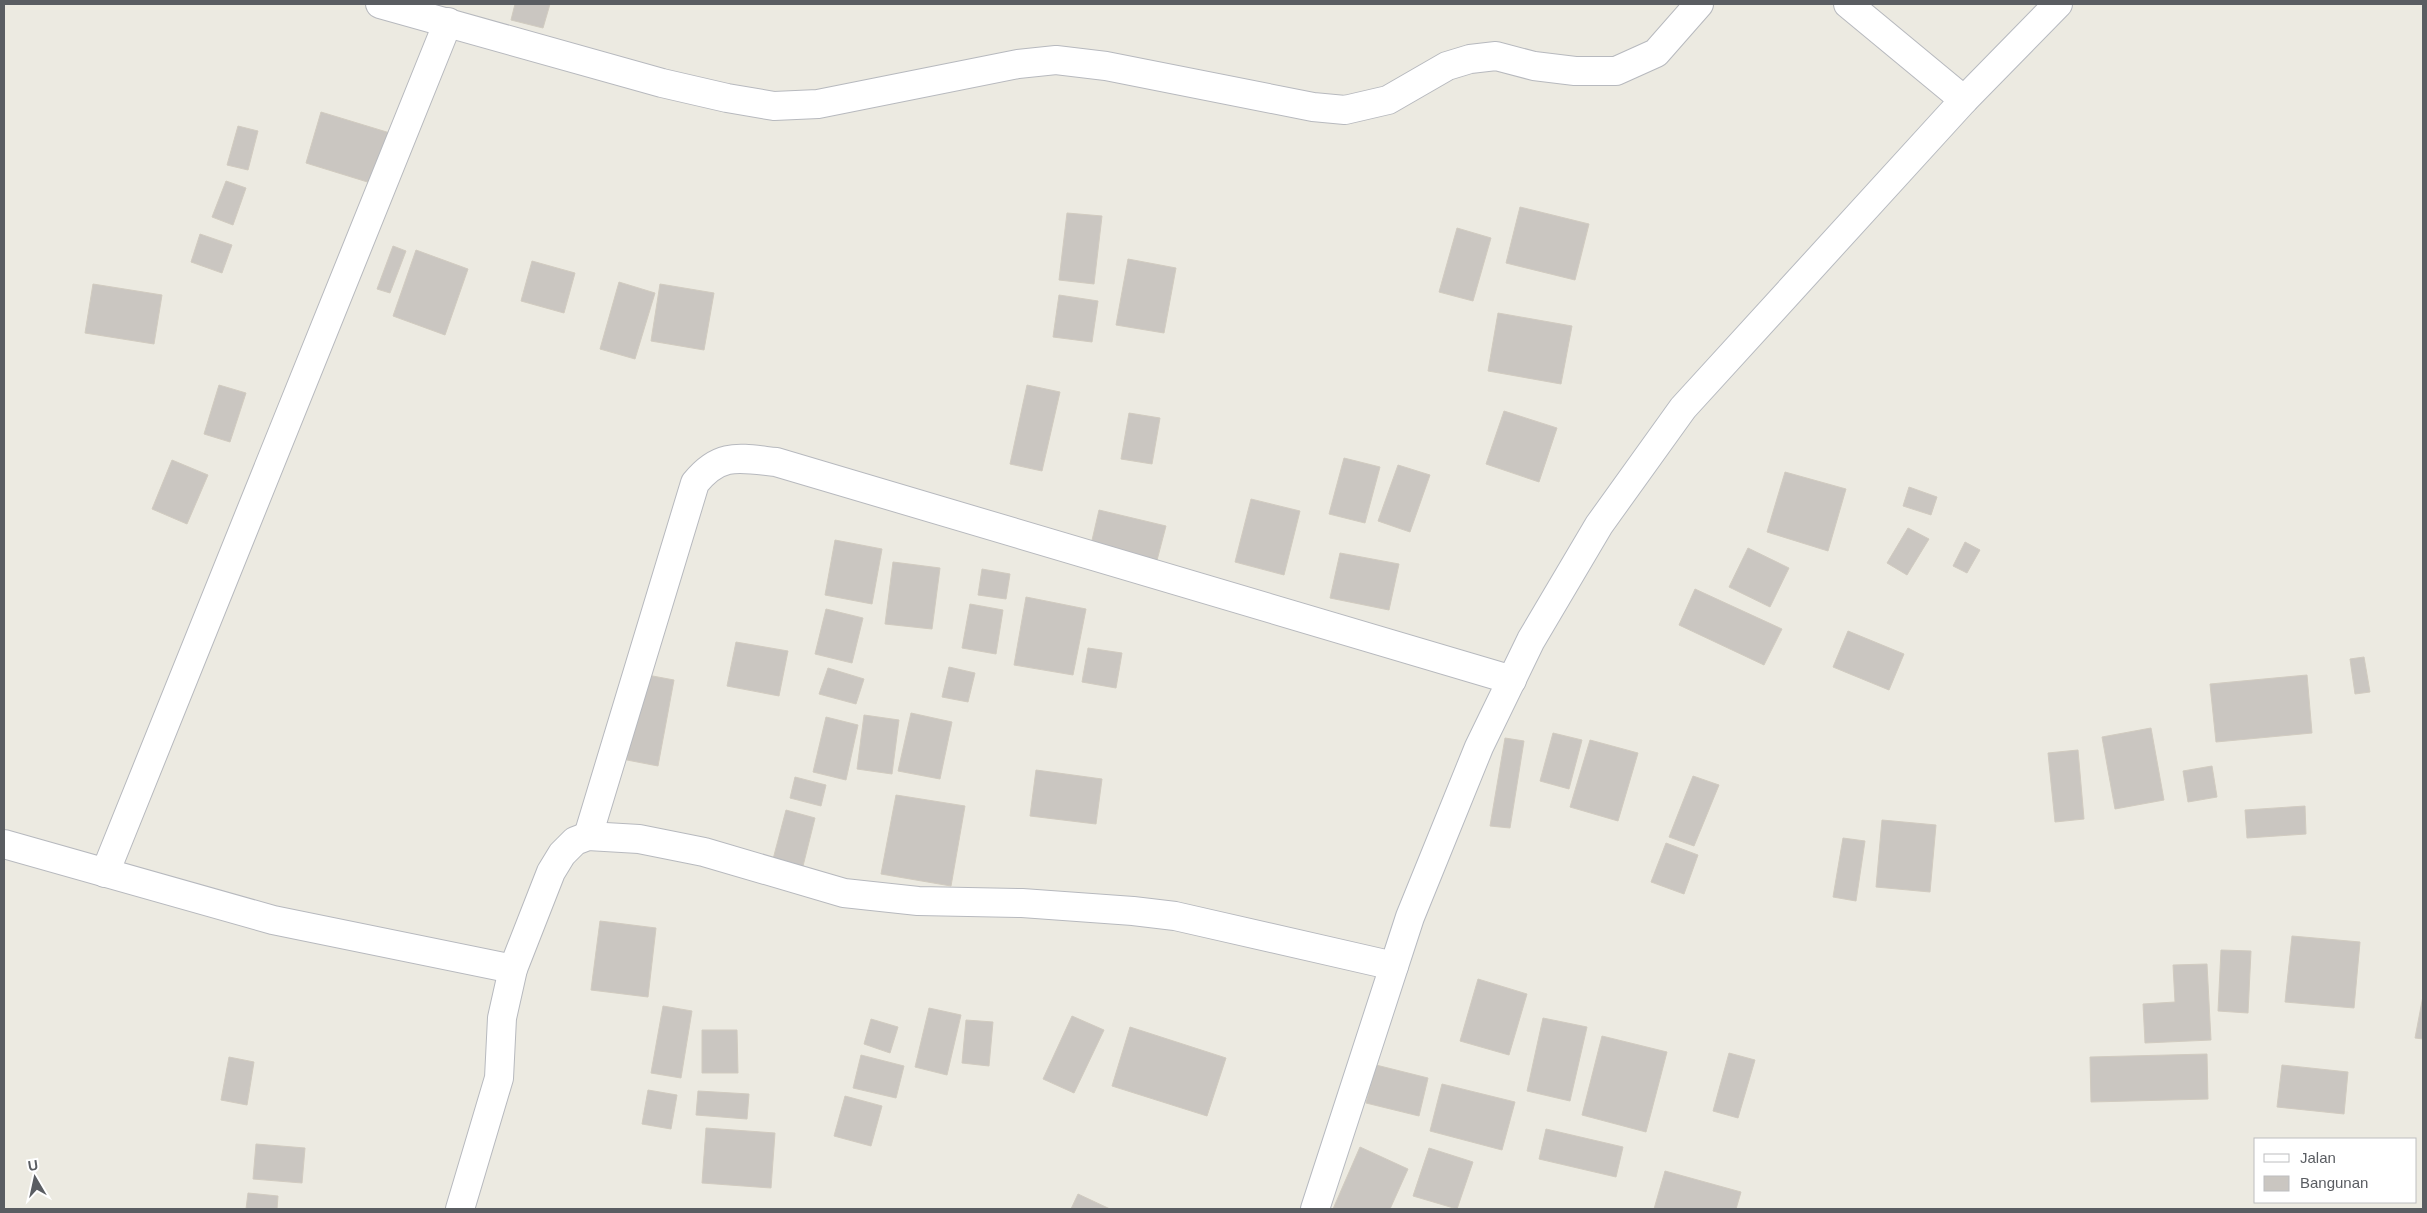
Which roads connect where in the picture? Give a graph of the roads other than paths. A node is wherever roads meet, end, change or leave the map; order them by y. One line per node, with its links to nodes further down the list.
1 (380, 4): 5 (street)
2 (1699, 4): 5 (street)
3 (1848, 4): 6 (street)
4 (2058, 4): 6 (street)
5 (448, 22): 10 (street)
6 (1964, 100): 7 (street)
7 (1512, 680): 8 (street); 11 (street)
8 (588, 836): 11 (street); 12 (street)
9 (4, 844): 10 (street)
10 (105, 873): 12 (street)
11 (1394, 966): 14 (street)
12 (513, 968): 13 (street)
13 (460, 1209)
14 (1314, 1209)

